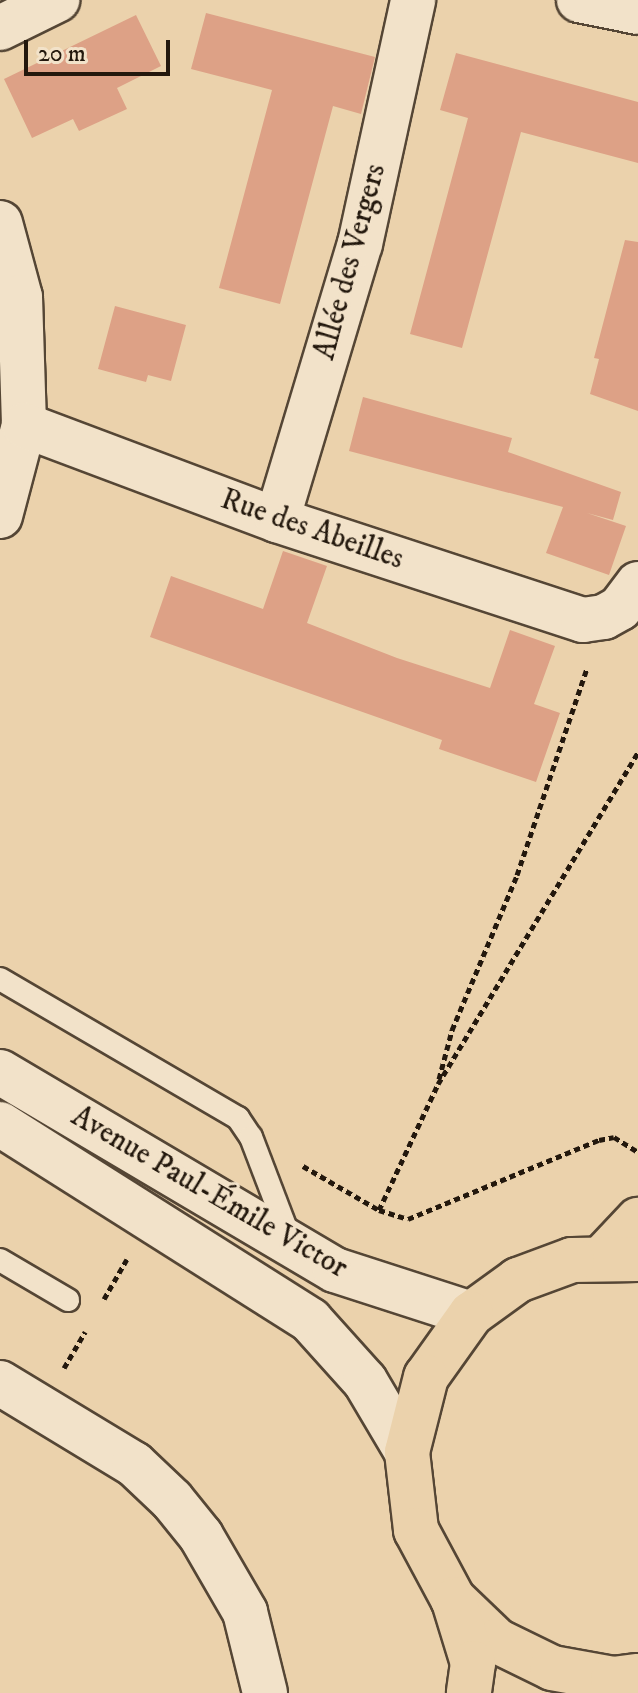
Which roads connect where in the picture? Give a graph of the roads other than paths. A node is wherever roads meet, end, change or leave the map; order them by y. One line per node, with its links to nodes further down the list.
1 (57, 0): 5 (street)
2 (413, 0): 9 (street, Allée des Vergers)
3 (579, 0): 4 (street)
4 (638, 12)
5 (0, 28)
6 (0, 223): 7 (street)
7 (24, 425): 8 (street); 9 (street, Rue des Abeilles)
8 (0, 516)
9 (277, 520): 10 (street, Rue des Abeilles)
10 (638, 584)
11 (0, 979): 15 (lane)
12 (0, 1072): 15 (street, Avenue Paul-Émile Victor)
13 (0, 1124): 21 (street, Avenue Paul-Émile Victor)
14 (638, 1220): 16 (main road)
15 (294, 1247): 19 (street, Avenue Paul-Émile Victor)
16 (621, 1258): 19 (main road)
17 (0, 1260): 18 (lane)
18 (68, 1300)
19 (471, 1314): 21 (main road)
20 (0, 1383): 24 (street)
21 (407, 1452): 22 (main road)
22 (453, 1599): 23 (main road); 25 (main road)
23 (618, 1683)
24 (265, 1693)
25 (469, 1693)

